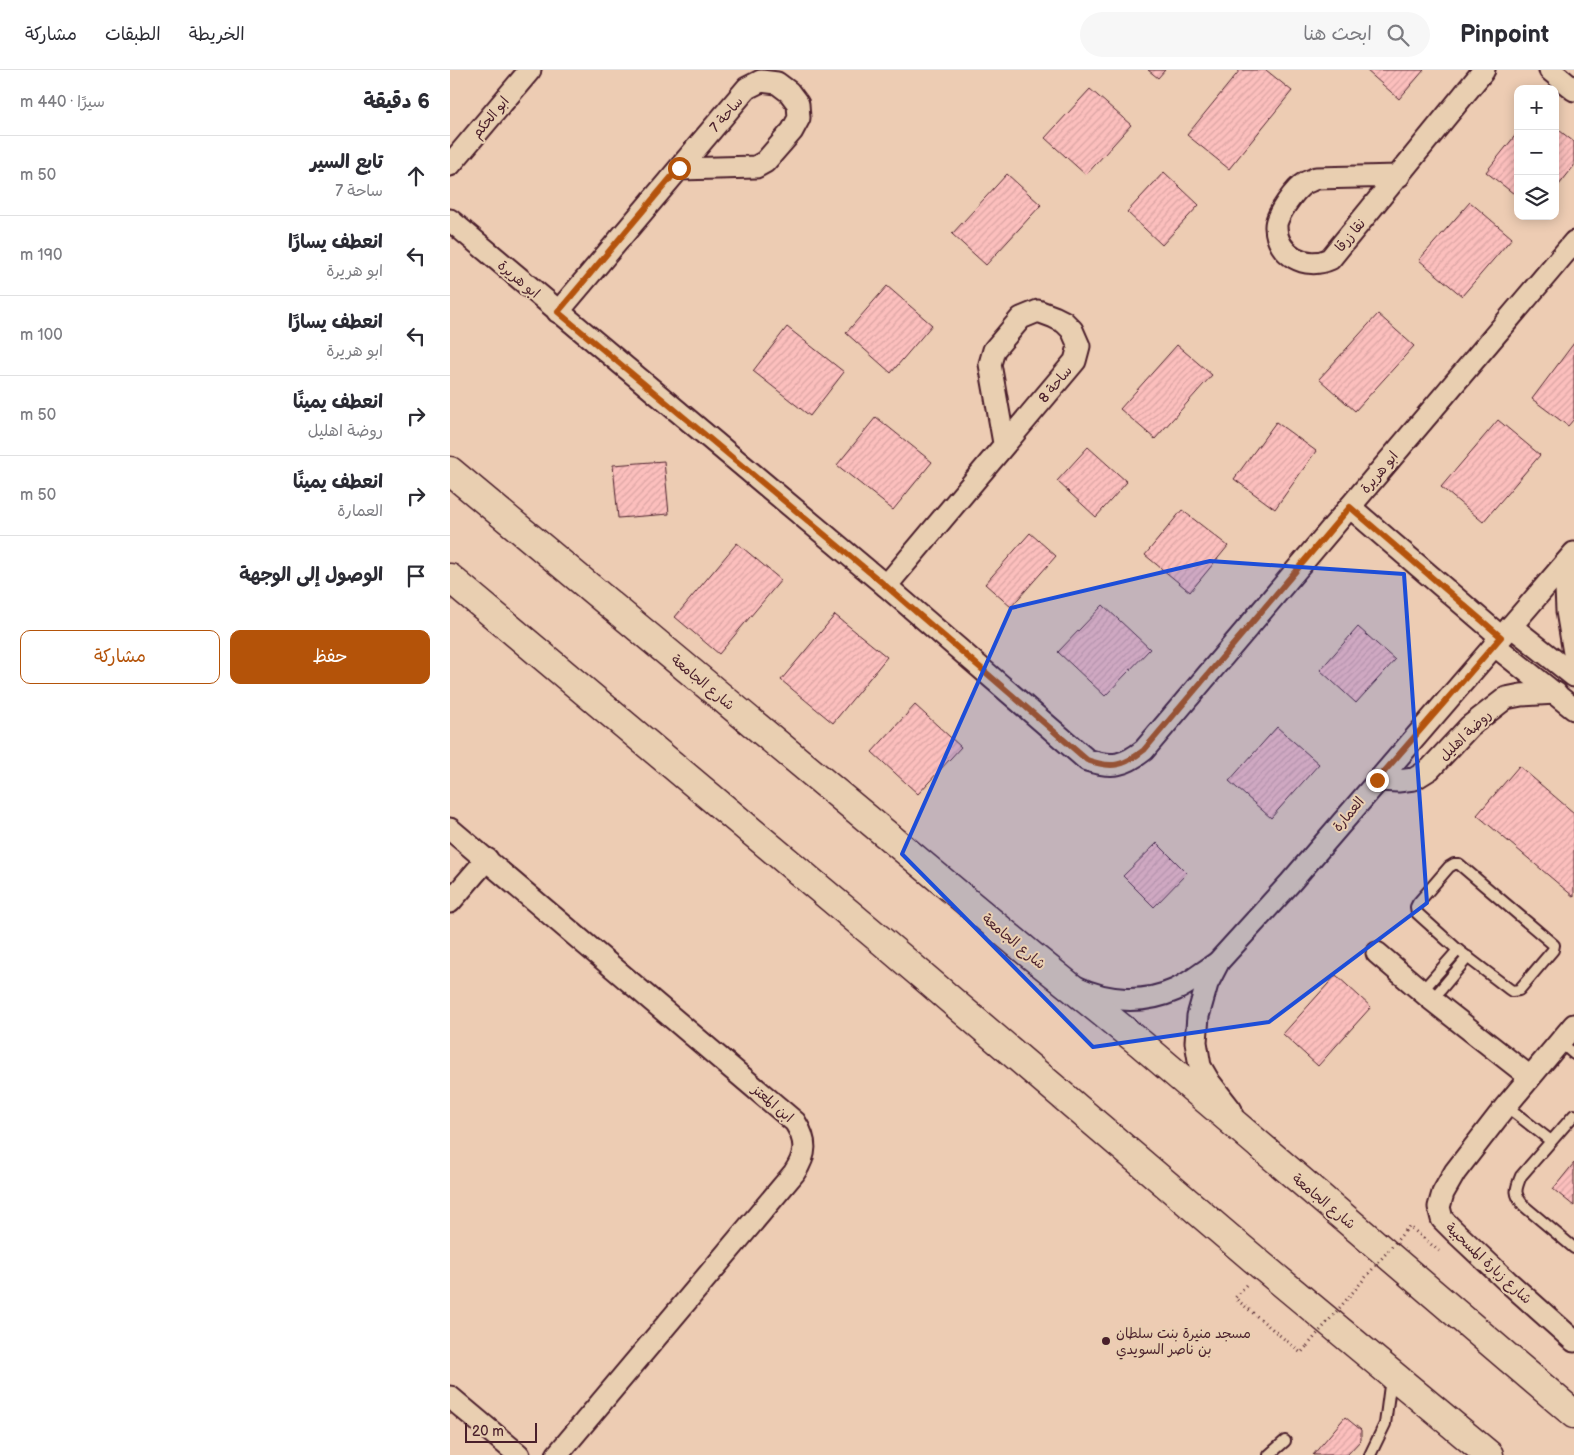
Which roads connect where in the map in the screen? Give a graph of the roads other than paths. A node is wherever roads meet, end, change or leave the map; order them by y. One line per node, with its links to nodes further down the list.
1 (530, 70): 5 (street, ابو الحكم)
2 (1484, 70): 7 (street, نقا زرقا)
3 (1550, 70): 4 (street)
4 (1574, 90)
5 (450, 165)
6 (679, 168): 6 (street, ساحة 7); 10 (street, ساحة 7)
7 (1398, 176): 7 (street, نقا زرقا)
8 (450, 220): 10 (street, ابو هريرة)
9 (1574, 242): 13 (street, ابو هريرة)
10 (558, 312): 16 (street, ابو هريرة)
11 (1004, 443): 11 (street, ساحة 8); 16 (street, ساحة 8)
12 (450, 471): 28 (main road, شارع الجامعة)
13 (1350, 507): 16 (street, ابو هريرة); 17 (street)
14 (1569, 558): 17 (street, العمارة); 18 (street)
15 (450, 578): 41 (main road)
16 (886, 586)
17 (1502, 636): 19 (street); 20 (street); 22 (street, العمارة)
18 (1574, 653)
19 (1574, 676)
20 (1556, 693): 21 (street); 22 (street, روضة اهليل)
21 (1574, 708)
22 (1377, 780): 30 (street, العمارة)
23 (450, 829): 24 (street, ابن المعتز)
24 (486, 859): 25 (street); 46 (street, ابن المعتز)
25 (450, 902)
26 (1458, 950): 29 (lane); 29 (lane); 31 (lane)
27 (1377, 953): 31 (street)
28 (1031, 955): 30 (street, العمارة); 38 (main road, شارع الجامعة)
29 (1468, 957): 31 (lane)
30 (1219, 961): 38 (street, العمارة)
31 (1427, 996): 34 (street)
32 (1574, 1025): 33 (street, شارع زبارة المسحبية)
33 (1567, 1048): 34 (street, شارع زبارة المسحبية)
34 (1530, 1077): 35 (street, شارع زبارة المسحبية)
35 (1506, 1106): 37 (lane); 40 (street, شارع زبارة المسحبية)
36 (1574, 1115): 37 (lane)
37 (1551, 1141): 39 (lane)
38 (1256, 1143): 43 (main road, شارع الجامعة)
39 (1574, 1248)
40 (1574, 1341)
41 (1392, 1374): 48 (lane); 49 (main road)
42 (450, 1397): 45 (street)
43 (1574, 1414)
44 (1285, 1441): 47 (lane)
45 (519, 1455)
46 (557, 1455)
47 (1268, 1455)
48 (1370, 1455)
49 (1489, 1455)

